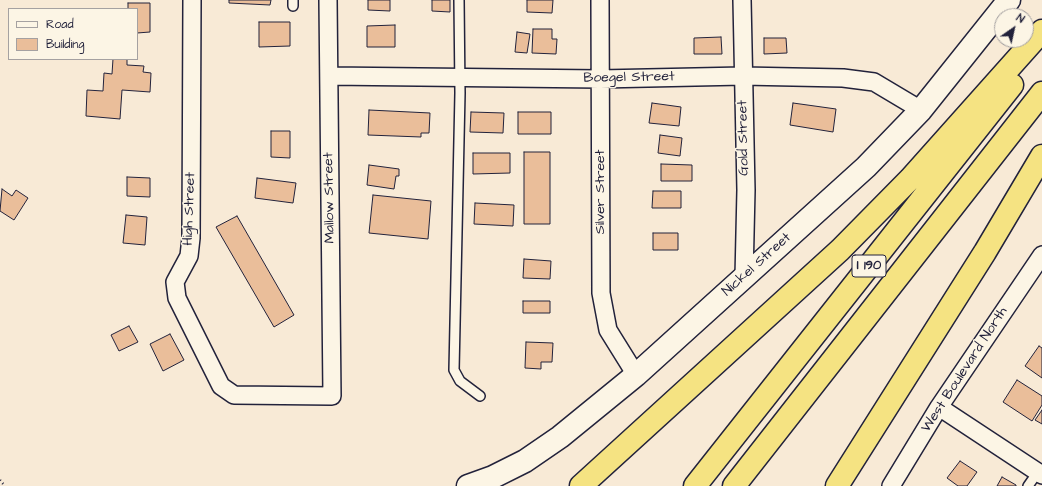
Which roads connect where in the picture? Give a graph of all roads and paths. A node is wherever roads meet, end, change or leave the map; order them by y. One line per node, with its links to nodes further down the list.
1 (192, 0): 19 (street, High Street)
2 (328, 0): 9 (street, Mallow Street)
3 (459, 0): 11 (lane)
4 (600, 0): 12 (street, Silver Street)
5 (742, 0): 10 (street, Gold Street)
6 (1009, 0): 14 (main road, Nickel Street)
7 (1042, 31): 26 (highway)
8 (1042, 47): 27 (highway, I 190)
9 (329, 76): 11 (street, Boegel Street); 19 (street, Mallow Street)
10 (743, 76): 12 (street, Boegel Street); 14 (street, Boegel Street); 17 (street, Gold Street)
11 (461, 78): 12 (street, Boegel Street); 20 (lane)
12 (600, 79): 18 (street, Silver Street)
13 (1042, 93): 28 (highway, I 190)
14 (921, 110): 17 (main road, Nickel Street)
15 (1042, 156): 29 (highway)
16 (1042, 254): 21 (street, West Boulevard North)
17 (744, 277): 18 (main road, Nickel Street)
18 (636, 375): 25 (main road, Nickel Street)
19 (332, 396)
20 (480, 396)
21 (939, 407): 22 (street); 30 (street, West Boulevard North)
22 (1041, 471): 31 (lane)
23 (0, 480): 24 (path)
24 (4, 484)
25 (468, 486)
26 (581, 486)
27 (695, 486)
28 (734, 486)
29 (837, 486)
30 (891, 486)
31 (1028, 486)

